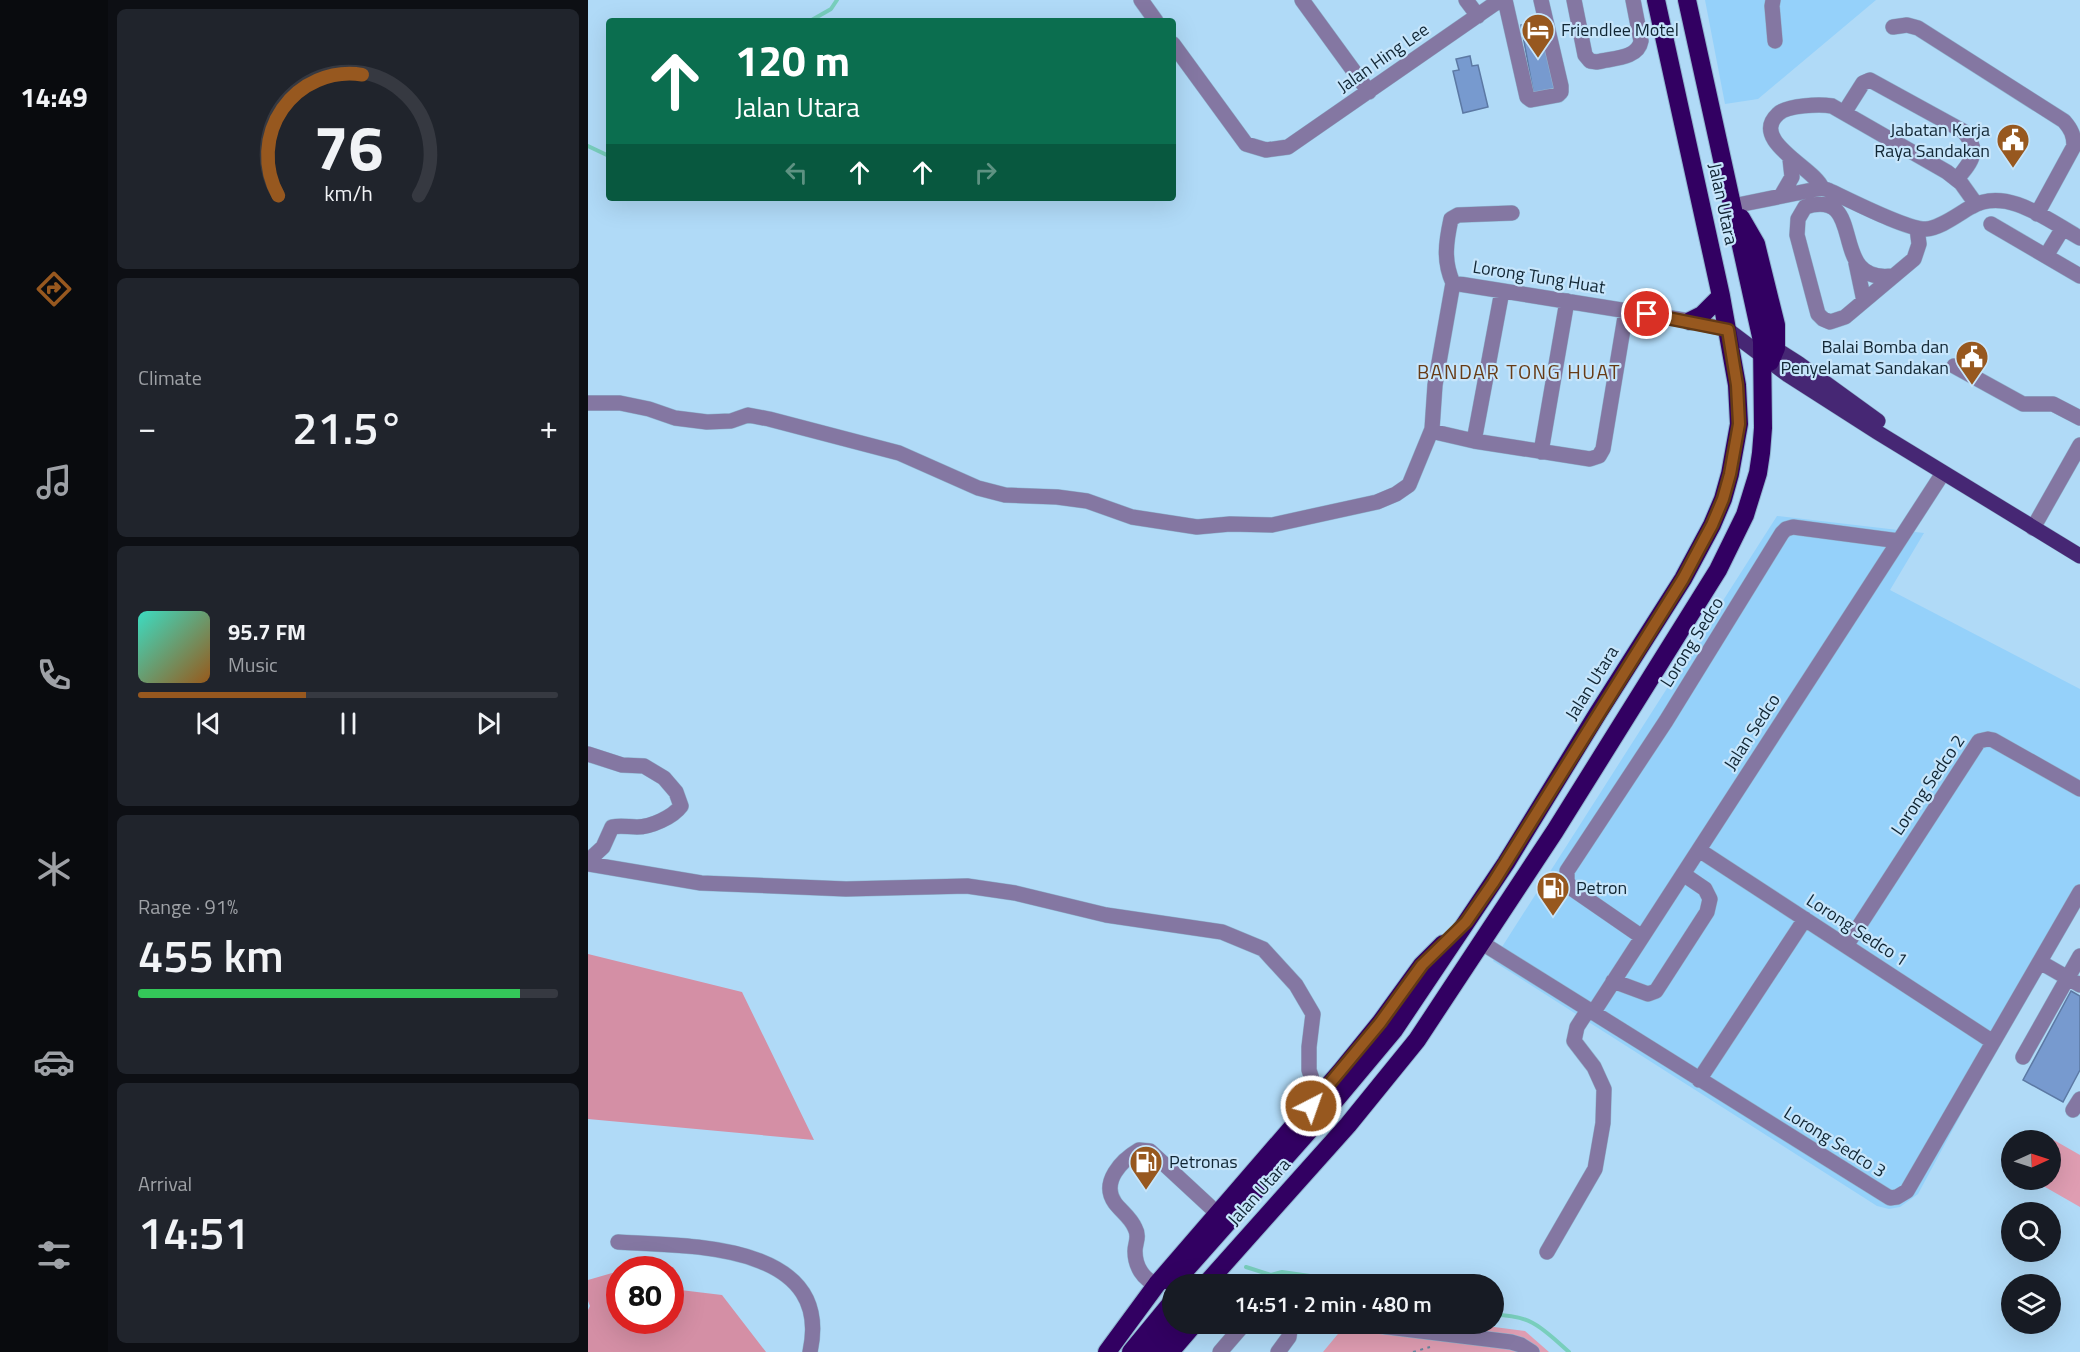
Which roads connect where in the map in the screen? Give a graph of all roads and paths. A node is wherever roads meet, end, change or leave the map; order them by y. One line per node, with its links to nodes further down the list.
1 (1141, 0): 13 (street)
2 (1302, 0): 17 (street)
3 (1466, 0): 12 (street)
4 (1500, 0): 12 (street, Jalan Hing Lee)
5 (1505, 0): 6 (street)
6 (1541, 0)
7 (1574, 0): 8 (street)
8 (1633, 0)
9 (1656, 0): 39 (highway, Jalan Utara)
10 (1687, 0): 26 (highway, Jalan Utara)
11 (1773, 0): 15 (street)
12 (1478, 16): 17 (street, Jalan Hing Lee)
13 (1154, 18)
14 (1893, 27): 19 (street)
15 (1775, 41)
16 (1176, 48): 17 (street, Jalan Hing Lee)
17 (1369, 92)
18 (1844, 113): 20 (street); 22 (street); 22 (street)
19 (2077, 147): 21 (street)
20 (1790, 159): 23 (street); 24 (street)
21 (2074, 162): 28 (street)
22 (1957, 179): 25 (street)
23 (1822, 188): 24 (street); 30 (street)
24 (1781, 196): 26 (street)
25 (1976, 204): 28 (street); 30 (street)
26 (1733, 206): 45 (highway, Jalan Utara)
27 (1512, 213): 37 (street)
28 (2037, 214): 31 (street)
29 (1991, 224): 33 (street)
30 (1917, 228): 35 (street)
31 (2063, 228): 32 (street); 33 (street)
32 (2080, 238)
33 (2046, 256): 36 (street)
34 (1855, 260): 35 (street); 40 (street); 40 (street)
35 (1892, 276): 40 (street)
36 (2080, 276)
37 (1454, 283): 38 (street, Lorong Tung Huat); 49 (street)
38 (1502, 291): 41 (street, Lorong Tung Huat); 50 (street)
39 (1721, 296): 43 (highway); 44 (highway, Jalan Utara)
40 (1864, 301)
41 (1567, 302): 42 (street, Lorong Tung Huat); 52 (street)
42 (1626, 311): 43 (street, Lorong Tung Huat); 52 (street)
43 (1690, 321): 44 (street, Lorong Tung Huat)
44 (1728, 330): 45 (main road); 76 (highway, Jalan Utara)
45 (1768, 352): 53 (main road); 65 (highway, Jalan Utara)
46 (1954, 366): 48 (street)
47 (588, 403): 49 (street)
48 (2080, 418)
49 (1432, 429): 50 (street)
50 (1474, 441): 52 (street)
51 (2080, 445): 54 (street)
52 (1541, 452)
53 (1943, 473): 54 (main road); 55 (street, Jalan Sedco)
54 (2033, 528): 56 (main road)
55 (1899, 541): 59 (street, Jalan Sedco); 64 (street, Lorong Sedco)
56 (2080, 556)
57 (588, 754): 60 (street)
58 (2080, 789): 66 (street, Lorong Sedco 2)
59 (1699, 850): 61 (street, Jalan Sedco); 63 (street, Lorong Sedco 1)
60 (588, 862): 76 (street)
61 (1683, 874): 64 (street, Jalan Sedco); 69 (street)
62 (2080, 892): 68 (street, Lorong Sedco 3)
63 (1805, 919): 66 (street, Lorong Sedco 1); 75 (street)
64 (1642, 937): 69 (street, Jalan Sedco)
65 (1482, 944): 71 (highway, Jalan Utara); 72 (street, Lorong Sedco 3)
66 (1846, 946): 73 (street, Lorong Sedco 1)
67 (2080, 956): 70 (street)
68 (2040, 962): 70 (street); 73 (street, Lorong Sedco 3)
69 (1613, 981): 72 (street, Jalan Sedco)
70 (2073, 982): 74 (street)
71 (1450, 992): 76 (highway); 82 (highway, Jalan Utara)
72 (1591, 1012): 75 (street, Lorong Sedco 3); 79 (street, Jalan Sedco)
73 (1993, 1042): 75 (street, Lorong Sedco 3)
74 (2023, 1057)
75 (1699, 1080)
76 (1317, 1111): 77 (highway); 81 (highway, Jalan Utara)
77 (1218, 1214): 80 (highway); 83 (street)
78 (618, 1242): 92 (street)
79 (1547, 1252)
80 (1175, 1274)
81 (1177, 1274)
82 (1219, 1274)
83 (1162, 1283)
84 (1162, 1291): 93 (highway)
85 (1162, 1292): 94 (highway, Jalan Utara)
86 (1162, 1314): 95 (highway)
87 (1165, 1334): 96 (highway)
88 (1186, 1334): 97 (highway)
89 (1236, 1334): 98 (street)
90 (1290, 1334): 99 (street)
91 (1445, 1334): 100 (street)
92 (810, 1352)
93 (1107, 1352)
94 (1117, 1352)
95 (1131, 1352)
96 (1149, 1352)
97 (1170, 1352)
98 (1220, 1352)
99 (1278, 1352)
100 (1532, 1352)

